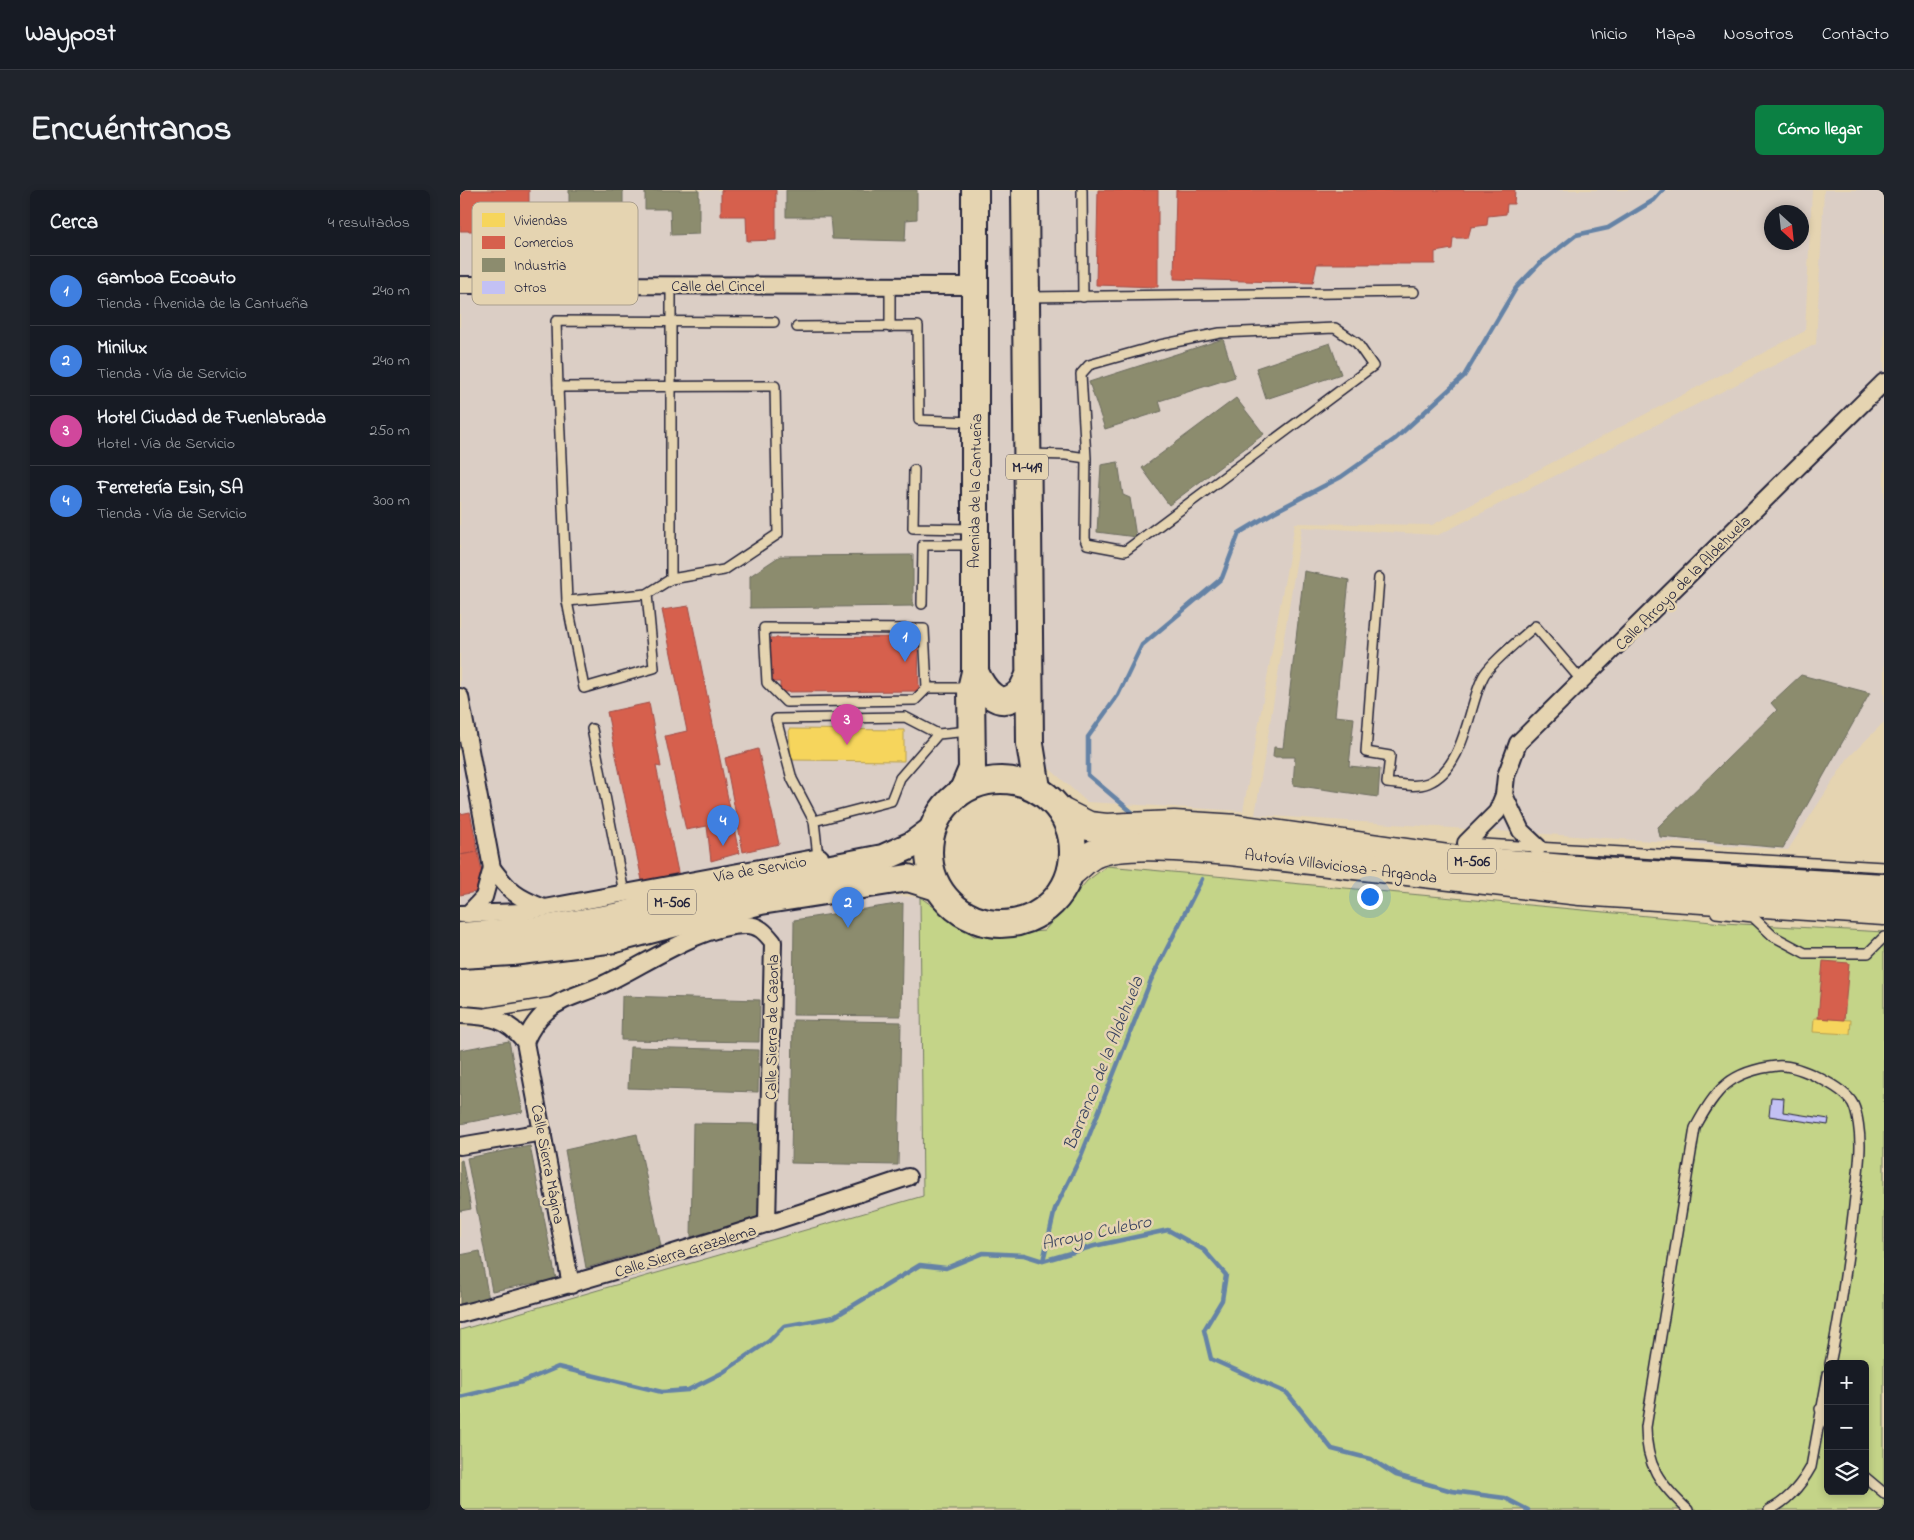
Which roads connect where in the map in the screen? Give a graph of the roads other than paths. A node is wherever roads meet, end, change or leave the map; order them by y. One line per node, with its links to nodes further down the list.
1 (975, 190): 7 (main road, Avenida de la Cantueña)
2 (1024, 190): 10 (main road, M-419)
3 (1082, 190): 9 (lane)
4 (638, 285): 5 (street, Calle del Cincel)
5 (671, 285): 6 (street, Calle del Cincel); 11 (lane)
6 (890, 285): 7 (street, Calle del Cincel); 13 (lane)
7 (975, 286): 18 (main road, Avenida de la Cantueña)
8 (1414, 292): 9 (lane)
9 (1083, 296): 10 (lane)
10 (1026, 297): 19 (main road, M-419)
11 (671, 321): 12 (lane); 16 (lane); 17 (lane)
12 (774, 322)
13 (890, 326): 14 (lane); 18 (lane)
14 (797, 327)
15 (1884, 382): 30 (street, Calle Arroyo de la Aldehuela)
16 (671, 386): 17 (lane); 24 (lane); 24 (lane)
17 (558, 387): 26 (lane)
18 (976, 422): 22 (main road, Avenida de la Cantueña)
19 (1027, 454): 20 (lane); 28 (main road, M-419)
20 (1086, 458): 20 (lane)
21 (914, 470): 22 (lane)
22 (973, 537): 27 (lane); 29 (main road, Avenida de la Cantueña)
23 (1378, 578): 30 (lane)
24 (671, 579): 25 (lane)
25 (648, 594): 26 (lane); 26 (lane)
26 (567, 601)
27 (922, 604)
28 (1029, 676): 29 (main road); 36 (main road, M-419)
29 (973, 680): 31 (lane); 34 (main road, Avenida de la Cantueña)
30 (1582, 681): 38 (street, Calle Arroyo de la Aldehuela)
31 (927, 688): 31 (lane)
32 (460, 697): 47 (street)
33 (592, 728): 51 (lane)
34 (972, 731): 35 (lane); 37 (main road, Avenida de la Cantueña)
35 (938, 734): 40 (lane); 40 (lane)
36 (1037, 788): 37 (main road, M-506); 39 (main road, M-506)
37 (963, 790): 41 (main road, M-506)
38 (1504, 795): 43 (street, Calle Arroyo de la Aldehuela); 44 (street)
39 (1064, 813): 42 (highway, M-506); 48 (main road, M-506)
40 (814, 821): 45 (lane)
41 (922, 838): 45 (street, Vía de Servicio); 49 (main road, M-506); 58 (main road, M-506)
42 (1306, 839): 43 (highway); 50 (highway, M-506)
43 (1466, 844): 44 (lane)
44 (1538, 847): 46 (lane)
45 (818, 857): 51 (street, Vía de Servicio)
46 (1884, 867)
47 (492, 868): 54 (street); 58 (street)
48 (1072, 871): 49 (main road, M-506); 52 (highway, Autovía Villaviciosa - Arganda / M-506)
49 (936, 886): 53 (main road, M-506)
50 (1884, 888)
51 (624, 893): 54 (street, Vía de Servicio)
52 (1615, 894): 55 (lane); 56 (highway, M-506)
53 (741, 906): 60 (lane); 61 (main road, M-506)
54 (544, 908): 58 (street, Vía de Servicio)
55 (1690, 909)
56 (1884, 911)
57 (1708, 912): 59 (lane)
58 (463, 921)
59 (1884, 937)
60 (671, 948): 62 (street); 68 (street, Calle Sierra de Cazorla)
61 (460, 955)
62 (561, 1000): 63 (lane); 64 (street)
63 (465, 1015): 64 (street)
64 (525, 1042): 65 (street, Calle Sierra Mágina)
65 (543, 1132): 66 (street); 69 (street, Calle Sierra Mágina)
66 (460, 1146)
67 (908, 1177): 68 (street, Calle Sierra Grazalema)
68 (767, 1224): 69 (street, Calle Sierra Grazalema)
69 (571, 1285): 70 (street, Calle Sierra Grazalema)
70 (460, 1314)
71 (1831, 1360): 77 (lane)
72 (1824, 1392): 73 (lane)
73 (1820, 1409): 74 (lane); 78 (lane)
74 (1824, 1417)
75 (1869, 1480): 76 (lane)
76 (1884, 1493)
77 (1688, 1510)
78 (1769, 1510)

